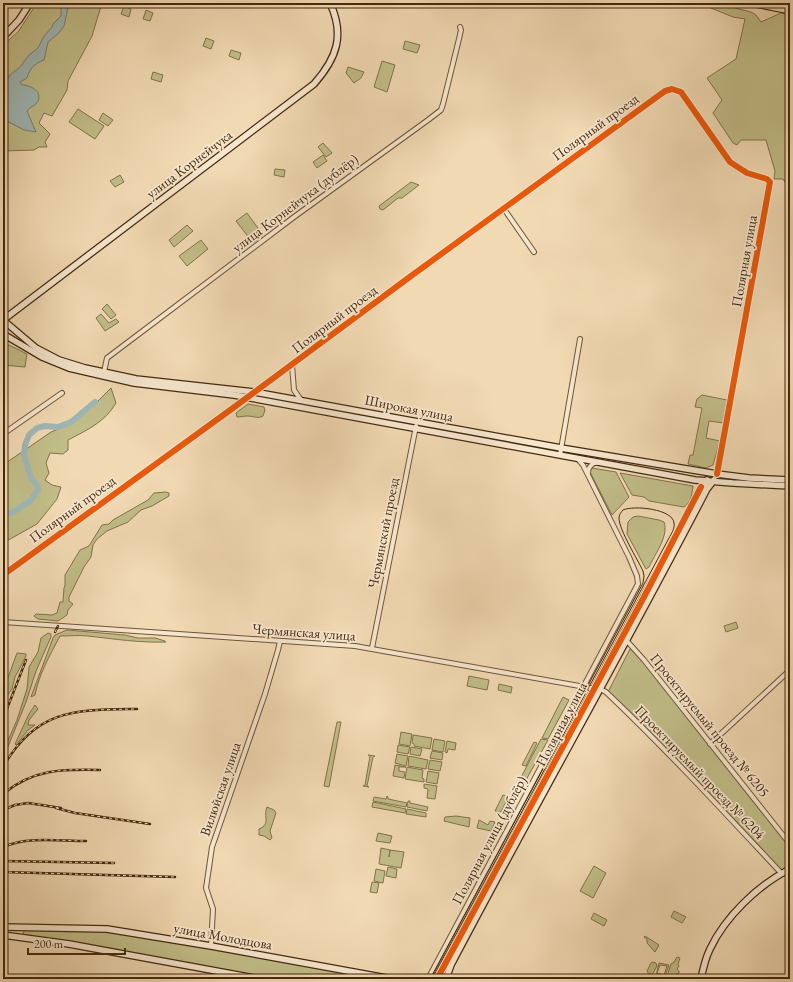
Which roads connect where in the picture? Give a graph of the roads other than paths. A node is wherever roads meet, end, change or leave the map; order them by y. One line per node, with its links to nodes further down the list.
1 (30, 3): 6 (main road)
2 (330, 3): 10 (main road, улица Корнейчука)
3 (754, 3): 4 (highway)
4 (790, 10)
5 (460, 27): 14 (street, улица Корнейчука (дублёр))
6 (3, 37)
7 (681, 92): 8 (street, Полярный проезд); 30 (street, Полярная улица)
8 (504, 209): 9 (street); 13 (street, Полярный проезд)
9 (534, 252)
10 (4, 320): 14 (main road, Широкая улица)
11 (3, 334): 17 (main road, Широкая улица)
12 (580, 339): 25 (street)
13 (292, 365): 15 (street, Полярный проезд); 18 (street)
14 (104, 372): 15 (main road, Широкая улица)
15 (254, 392): 17 (street, Полярный проезд); 18 (main road, Широкая улица)
16 (62, 393): 24 (street)
17 (247, 398): 19 (main road, Широкая улица); 35 (street, Полярный проезд)
18 (301, 400): 19 (main road); 20 (main road, Широкая улица)
19 (299, 407): 22 (main road, Широкая улица)
20 (394, 418): 21 (main road, Широкая улица); 22 (main road)
21 (417, 422): 23 (street, Чермянский проезд); 25 (main road, Широкая улица)
22 (394, 425): 23 (main road, Широкая улица)
23 (415, 429): 26 (main road, Широкая улица); 41 (street, Чермянский проезд)
24 (3, 434)
25 (561, 448): 26 (street); 30 (main road, Широкая улица)
26 (560, 455): 27 (main road, Широкая улица)
27 (578, 458): 28 (main road, Широкая улица); 29 (street)
28 (603, 463): 29 (street); 31 (main road, Широкая улица)
29 (588, 474): 36 (street, Полярная улица (дублёр))
30 (717, 474): 31 (main road); 32 (main road, Широкая улица); 33 (main road, Полярная улица)
31 (705, 480): 33 (main road, Широкая улица); 37 (main road, Полярная улица)
32 (790, 480)
33 (713, 481): 34 (main road, Широкая улица); 39 (main road, Полярная улица)
34 (790, 486)
35 (3, 575)
36 (626, 608): 37 (street); 43 (street, Полярная улица (дублёр))
37 (635, 612): 44 (main road, Полярная улица)
38 (3, 622): 40 (street, Чермянская улица)
39 (626, 640): 44 (main road, Полярная улица); 45 (street, Проектируемый проезд № 6205)
40 (280, 641): 41 (street, Чермянская улица); 55 (street, Вилюйская улица)
41 (372, 648): 43 (street, Чермянская улица)
42 (790, 670): 45 (street)
43 (583, 686): 44 (street, Чермянская улица); 59 (street, Полярная улица (дублёр))
44 (597, 689): 48 (street, Проектируемый проезд № 6204); 60 (main road, Полярная улица); 61 (main road, Полярная улица)
45 (710, 744): 46 (street, Проектируемый проезд № 6205)
46 (790, 844)
47 (790, 869): 48 (main road)
48 (782, 874): 62 (main road)
49 (3, 927): 50 (main road, улица Молодцова)
50 (14, 927): 51 (main road, улица Молодцова); 53 (main road)
51 (27, 927): 54 (main road); 55 (main road, улица Молодцова)
52 (3, 935): 53 (main road)
53 (14, 936): 54 (main road)
54 (25, 938): 57 (main road)
55 (211, 946): 56 (main road, улица Молодцова)
56 (370, 977): 58 (main road, улица Молодцова)
57 (260, 979)
58 (392, 979)
59 (428, 979)
60 (437, 979)
61 (446, 979)
62 (701, 979)

